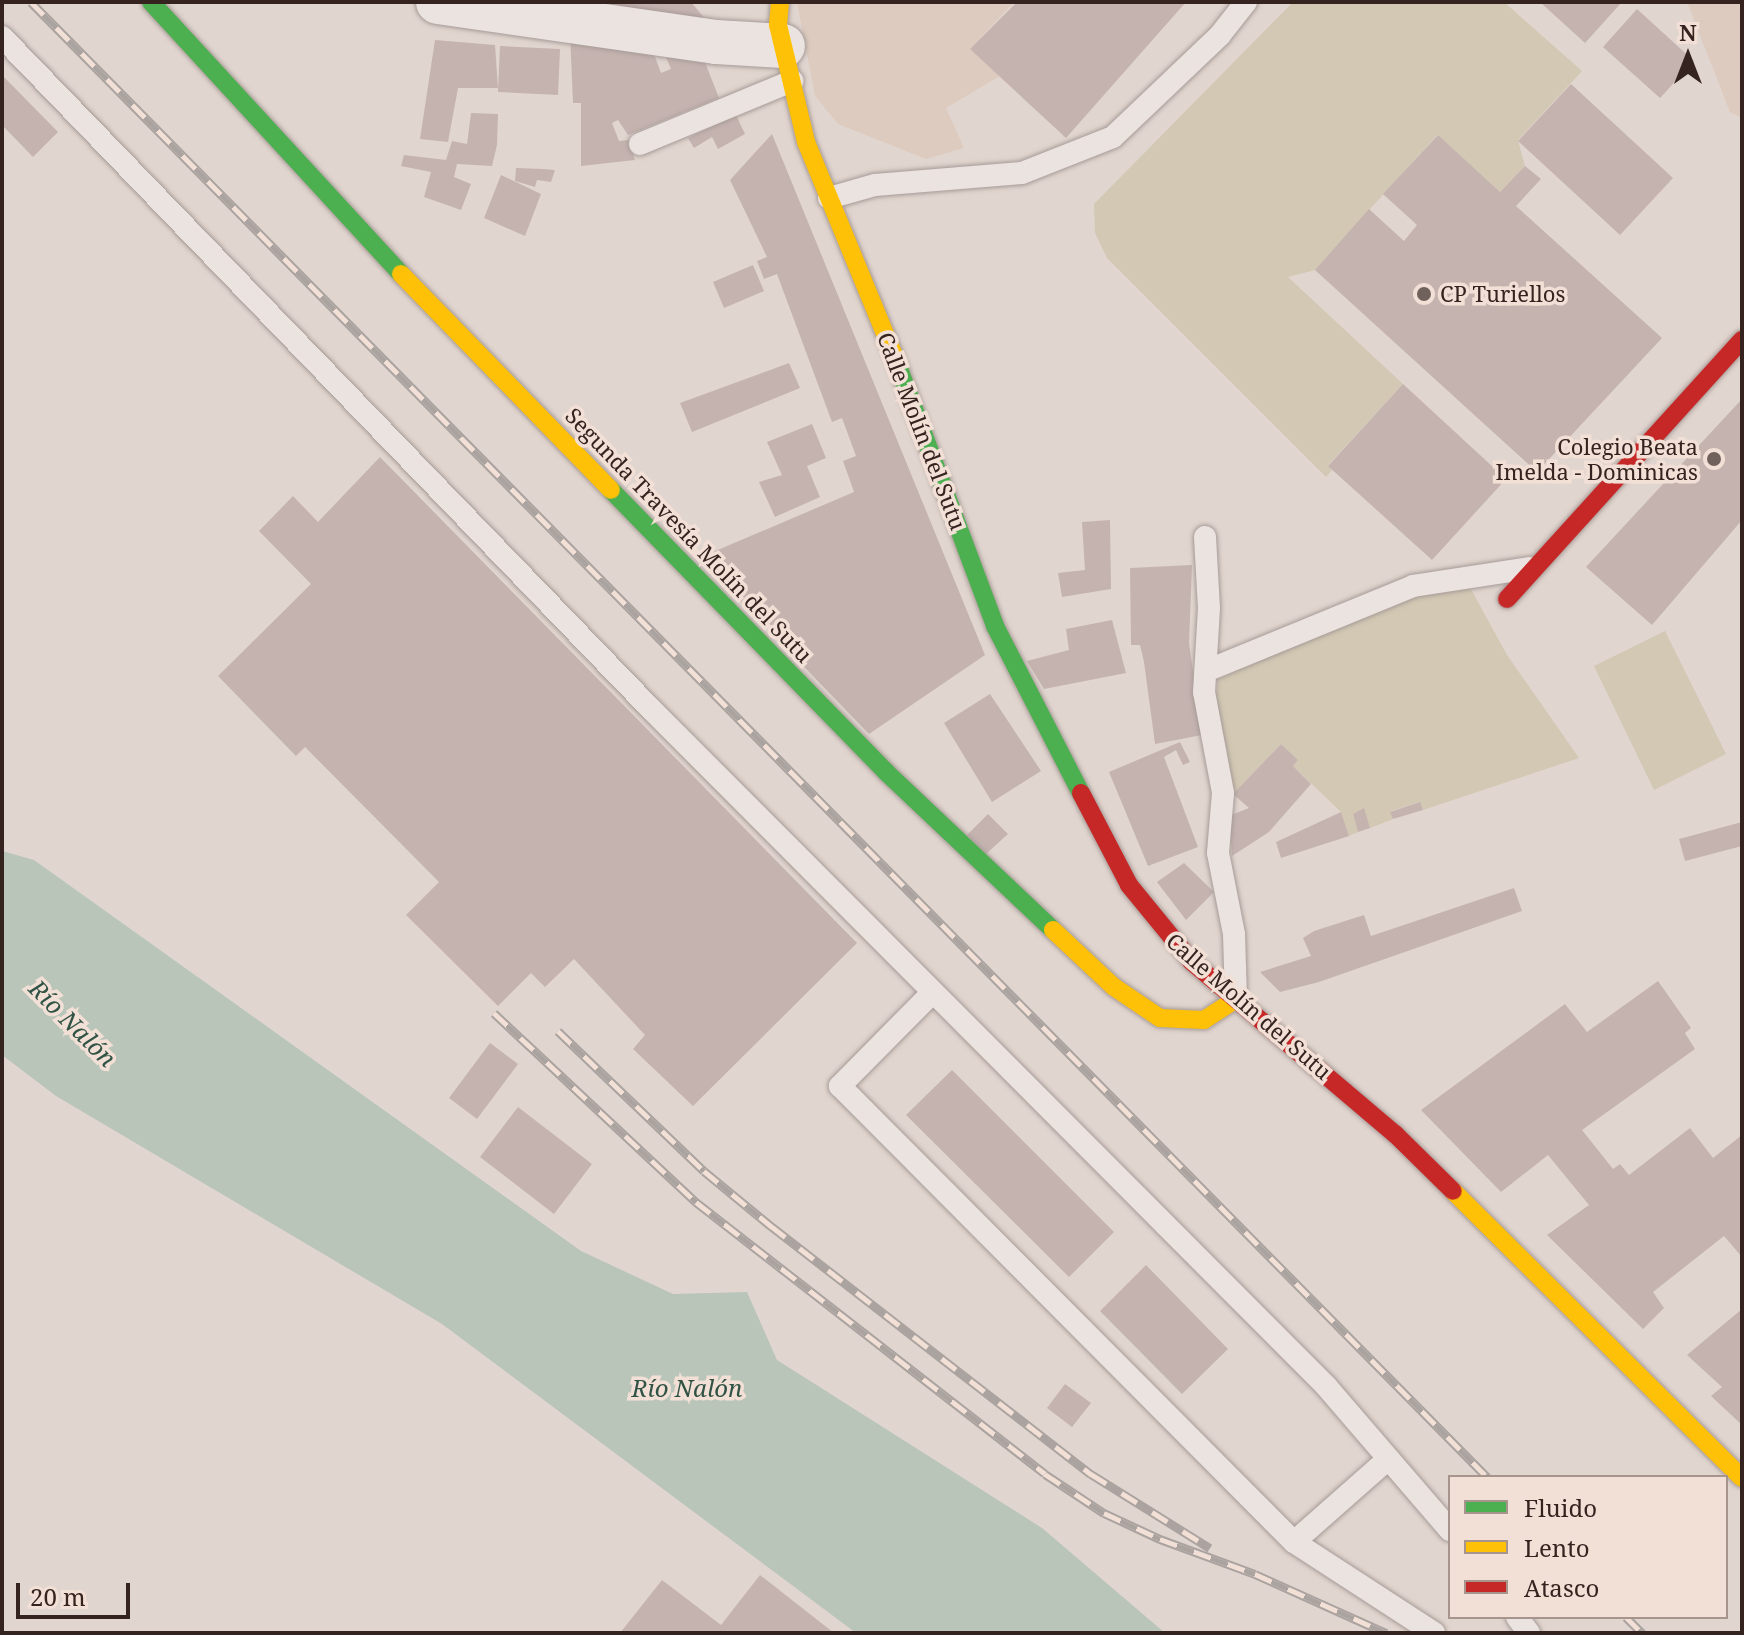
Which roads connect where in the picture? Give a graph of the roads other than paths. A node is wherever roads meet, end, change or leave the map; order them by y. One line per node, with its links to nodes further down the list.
1 (151, 2): 15 (street, Segunda Travesía Molín del Sutu)
2 (438, 2): 6 (street)
3 (780, 2): 6 (street, Calle Molín del Sutu)
4 (1246, 2): 8 (lane)
5 (2, 37): 14 (lane)
6 (788, 64): 7 (lane); 8 (street, Calle Molín del Sutu)
7 (640, 144)
8 (829, 198): 15 (street, Calle Molín del Sutu)
9 (1742, 340): 11 (street)
10 (1205, 537): 13 (lane)
11 (1535, 568): 12 (street); 13 (lane)
12 (1507, 599)
13 (1206, 671): 15 (lane)
14 (932, 993): 16 (lane); 19 (lane)
15 (1236, 999): 17 (street, Calle Molín del Sutu)
16 (1388, 1459): 18 (lane); 19 (lane)
17 (1742, 1478)
18 (1448, 1528)
19 (1294, 1542): 20 (lane)
20 (1434, 1633)

